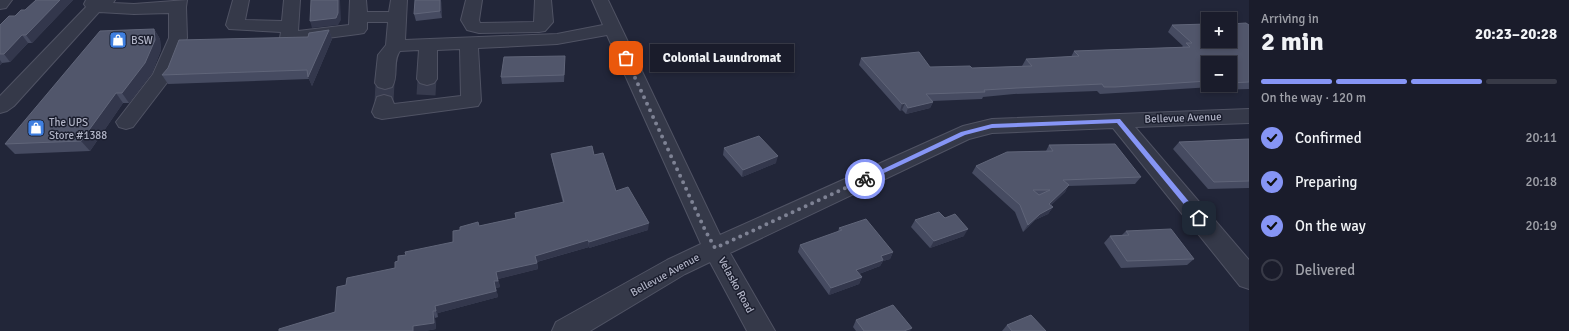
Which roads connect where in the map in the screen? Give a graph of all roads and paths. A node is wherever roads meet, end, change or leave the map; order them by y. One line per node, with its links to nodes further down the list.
1 (4, 0): 9 (street)
2 (241, 0): 12 (street)
3 (292, 0): 12 (street)
4 (474, 0): 5 (street)
5 (543, 0)
6 (600, 0): 13 (street, Velasko Road)
7 (97, 2): 8 (street); 18 (street)
8 (178, 3): 21 (street)
9 (0, 4)
10 (358, 8): 11 (street); 12 (street)
11 (398, 8): 16 (street)
12 (290, 27)
13 (613, 29): 14 (street); 22 (street, Velasko Road)
14 (469, 42): 15 (street); 17 (street)
15 (428, 44): 16 (street); 17 (street)
16 (395, 46): 17 (street)
17 (426, 93)
18 (0, 106)
19 (1249, 116): 20 (street, Bellevue Avenue)
20 (1118, 121): 22 (street, Bellevue Avenue); 23 (street)
21 (126, 122)
22 (715, 248): 24 (street, Bellevue Avenue); 25 (street, Velasko Road)
23 (1249, 278)
24 (566, 331)
25 (762, 331)

